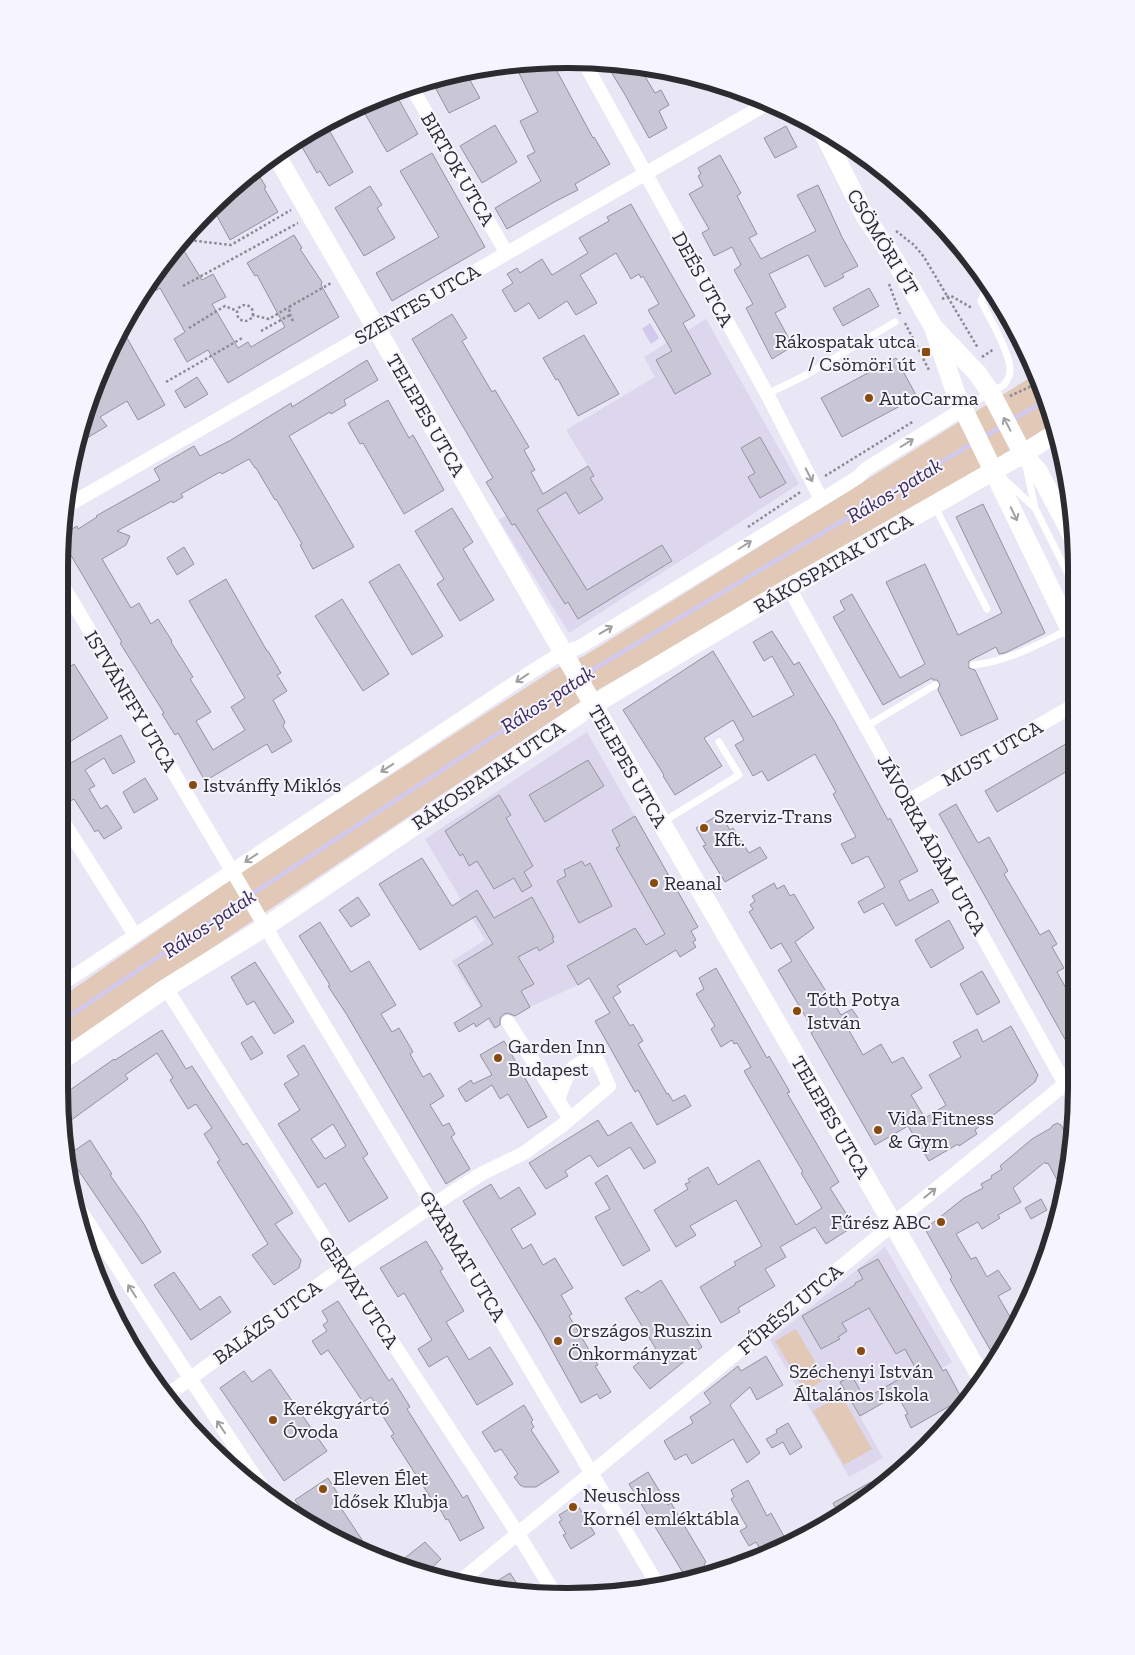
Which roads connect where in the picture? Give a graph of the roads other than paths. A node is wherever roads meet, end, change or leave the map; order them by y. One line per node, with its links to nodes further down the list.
1 (588, 69): 6 (street, DEÉS UTCA)
2 (414, 92): 7 (street, BIRTOK UTCA)
3 (761, 107): 6 (street, SZENTES UTCA)
4 (827, 140): 10 (street, CSÖMÖRI ÚT)
5 (279, 160): 11 (street, TELEPES UTCA)
6 (645, 174): 7 (street, SZENTES UTCA); 12 (street, DEÉS UTCA)
7 (506, 252): 11 (street, SZENTES UTCA)
8 (984, 292): 13 (lane)
9 (895, 322): 12 (lane)
10 (933, 326): 13 (street, CSÖMÖRI ÚT); 14 (street, CSÖMÖRI ÚT)
11 (376, 327): 19 (street, SZENTES UTCA); 29 (street, TELEPES UTCA)
12 (767, 394): 18 (street, DEÉS UTCA, one-way to 18)
13 (999, 395): 14 (lane); 16 (street, CSÖMÖRI ÚT, one-way to 13)
14 (966, 415): 17 (street, CSÖMÖRI ÚT); 18 (street, one-way to 14)
15 (1050, 437): 16 (street, RÁKOSPATAK UTCA)
16 (1023, 454): 17 (street, RÁKOSPATAK UTCA); 21 (lane, CSÖMÖRI ÚT); 22 (street, CSÖMÖRI ÚT)
17 (991, 464): 20 (street, RÁKOSPATAK UTCA); 21 (lane, CSÖMÖRI ÚT); 27 (street, CSÖMÖRI ÚT, one-way to 27)
18 (821, 499): 29 (street, one-way to 18)
19 (72, 503)
20 (934, 505): 24 (street, RÁKOSPATAK UTCA); 26 (lane)
21 (1035, 508): 23 (lane, CSÖMÖRI ÚT)
22 (1065, 521)
23 (1068, 574)
24 (789, 588): 32 (street, RÁKOSPATAK UTCA); 34 (street, JÁVORKA ÁDÁM UTCA)
25 (68, 594): 39 (street, ISTVÁNFFY UTCA)
26 (986, 609)
27 (1068, 621)
28 (1068, 635): 30 (lane)
29 (566, 658): 32 (street, TELEPES UTCA); 39 (street, one-way to 39)
30 (973, 665)
31 (935, 684): 34 (lane)
32 (589, 698): 37 (street, TELEPES UTCA); 40 (street, RÁKOSPATAK UTCA)
33 (1068, 709): 36 (street, MUST UTCA)
34 (867, 726): 36 (street, JÁVORKA ÁDÁM UTCA)
35 (720, 742): 37 (lane)
36 (908, 801): 46 (street, JÁVORKA ÁDÁM UTCA)
37 (661, 823): 52 (street, TELEPES UTCA)
38 (68, 829): 41 (street)
39 (233, 870): 40 (street, ISTVÁNFFY UTCA); 41 (street)
40 (265, 927): 43 (street, RÁKOSPATAK UTCA); 50 (street, GYARMAT UTCA)
41 (136, 934): 42 (street)
42 (68, 980)
43 (166, 988): 45 (street, RÁKOSPATAK UTCA); 53 (street, GERVAY UTCA)
44 (508, 1022): 48 (street)
45 (68, 1056)
46 (1068, 1075)
47 (1068, 1082): 52 (street, FŰRÉSZ UTCA, one-way to 47)
48 (558, 1100): 49 (street); 49 (street, BALÁZS UTCA)
49 (570, 1119): 50 (street, BALÁZS UTCA)
50 (433, 1205): 53 (street, BALÁZS UTCA); 57 (street, GYARMAT UTCA)
51 (86, 1219): 55 (street, one-way to 51)
52 (893, 1224): 54 (street, TELEPES UTCA); 57 (street, FŰRÉSZ UTCA)
53 (343, 1268): 55 (street, BALÁZS UTCA); 59 (street, GERVAY UTCA)
54 (978, 1373)
55 (189, 1379): 56 (street, BALÁZS UTCA); 58 (street, one-way to 55)
56 (171, 1392)
57 (592, 1472): 59 (street, FŰRÉSZ UTCA); 61 (street, GYARMAT UTCA)
58 (255, 1477)
59 (518, 1534): 60 (street, FŰRÉSZ UTCA); 62 (street, GERVAY UTCA)
60 (466, 1577)
61 (655, 1580)
62 (551, 1587)

